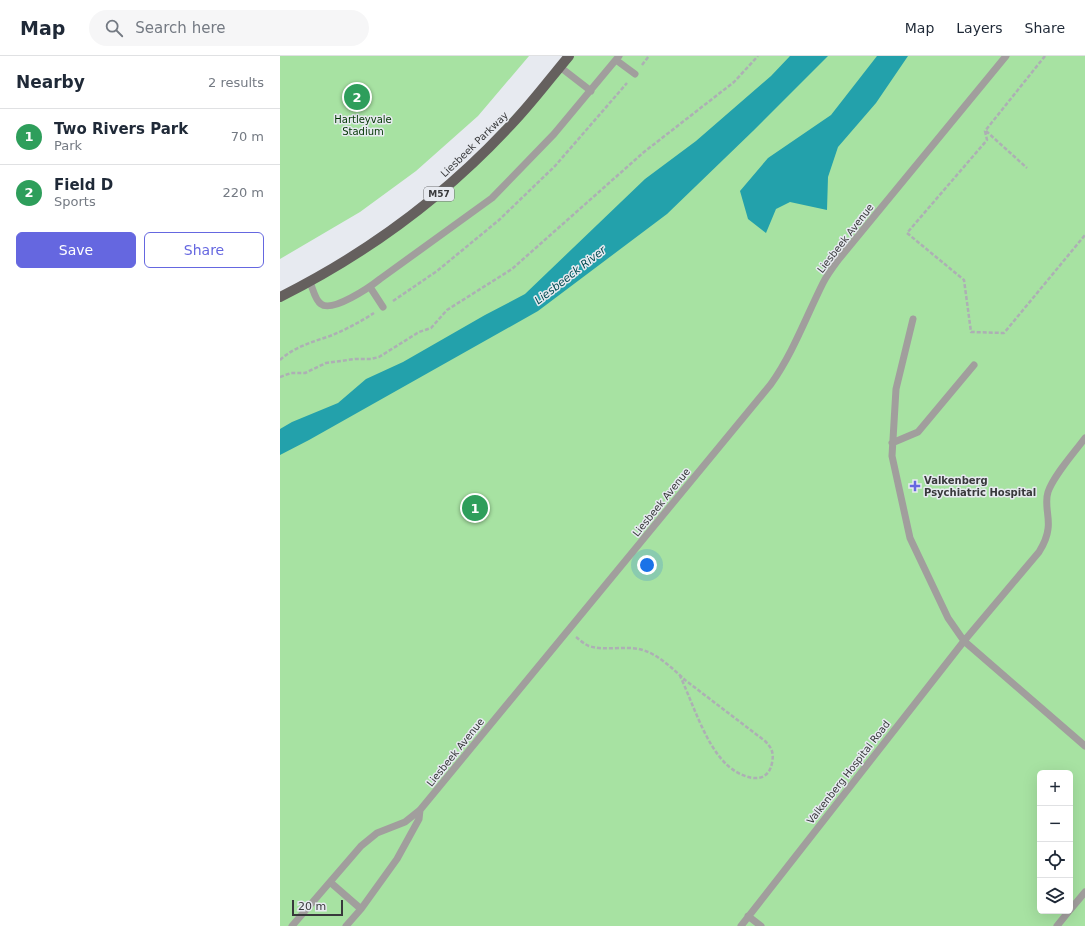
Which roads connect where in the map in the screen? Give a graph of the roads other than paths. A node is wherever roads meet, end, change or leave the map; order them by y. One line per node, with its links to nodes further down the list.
1 (569, 56): 4 (main road, Liesbeek Parkway / M57)
2 (1006, 56): 17 (lane, Liesbeek Avenue)
3 (618, 58): 5 (lane); 6 (lane)
4 (560, 67): 6 (lane); 7 (main road, Liesbeek Parkway / M57)
5 (635, 74)
6 (591, 91): 8 (lane)
7 (310, 282): 8 (lane); 9 (main road, Liesbeek Parkway / M57)
8 (370, 287): 10 (lane)
9 (280, 298)
10 (383, 307)
11 (913, 319): 14 (lane)
12 (974, 365): 14 (lane)
13 (1085, 438): 15 (lane, Valkenberg Hospital Road)
14 (892, 443): 15 (lane)
15 (964, 641): 16 (lane); 23 (lane, Valkenberg Hospital Road)
16 (1085, 746)
17 (420, 810): 18 (lane, Liesbeek Avenue); 21 (lane)
18 (330, 882): 21 (lane); 24 (lane, Liesbeek Avenue)
19 (1085, 892): 20 (lane)
20 (1073, 906)
21 (361, 909): 25 (lane)
22 (1067, 914): 28 (lane)
23 (748, 916): 26 (lane, Valkenberg Hospital Road); 27 (lane)
24 (292, 926)
25 (346, 926)
26 (741, 926)
27 (761, 926)
28 (1057, 926)

